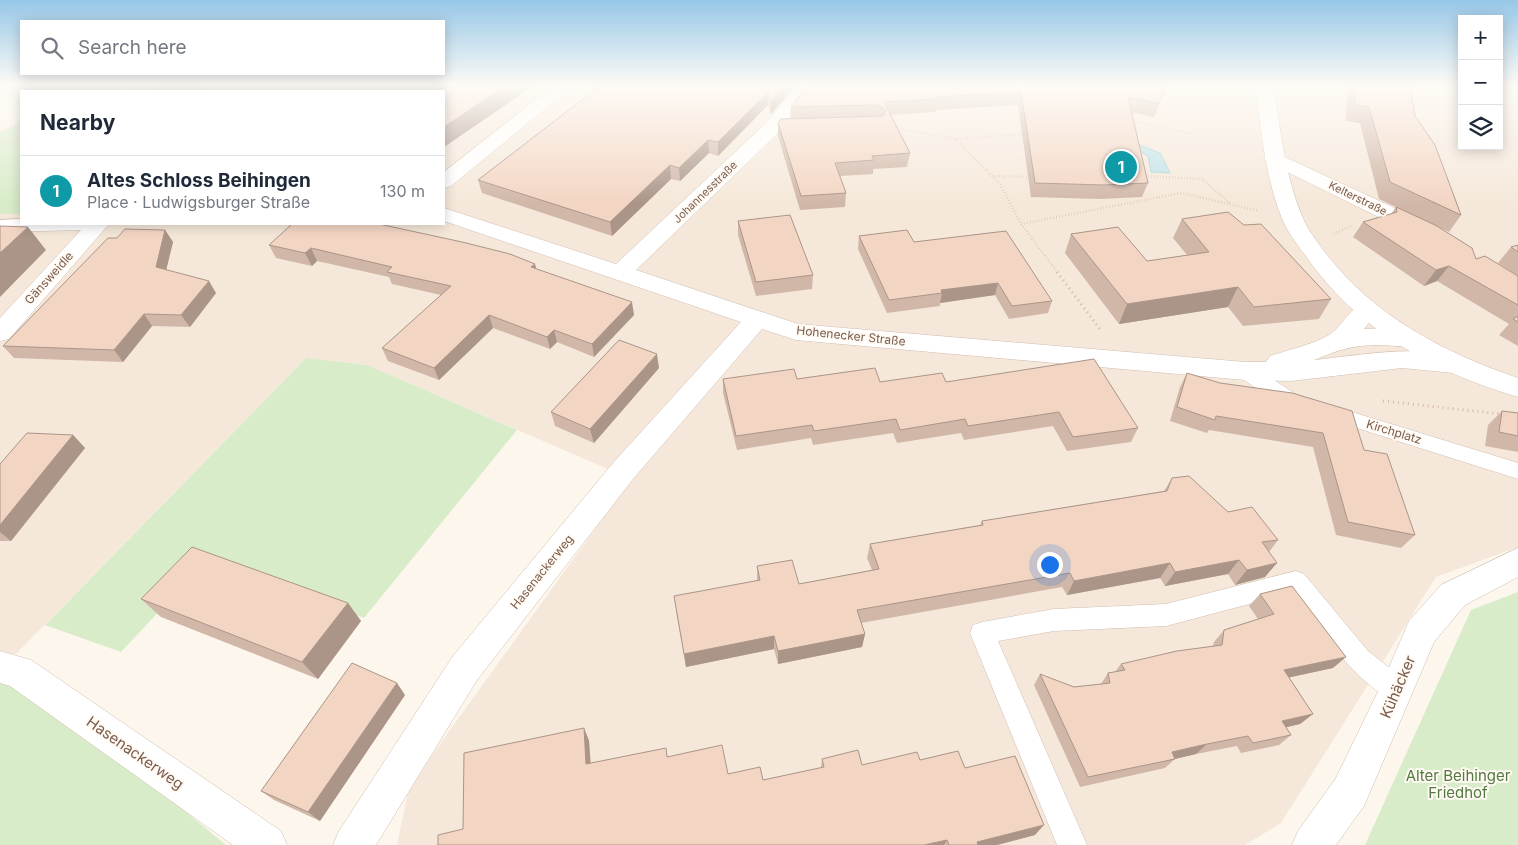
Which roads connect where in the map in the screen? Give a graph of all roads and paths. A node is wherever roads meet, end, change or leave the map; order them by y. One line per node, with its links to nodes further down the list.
1 (515, 125): 13 (street)
2 (782, 125): 24 (street, Johannesstraße)
3 (1149, 125): 7 (path)
4 (1270, 125): 9 (street)
5 (893, 128): 8 (path)
6 (1028, 133): 8 (path)
7 (1192, 134)
8 (955, 139): 10 (path)
9 (1274, 158): 15 (street, Kelterstraße); 17 (street)
10 (992, 176): 12 (path); 18 (path)
11 (1137, 176): 14 (path)
12 (1034, 177)
13 (445, 181)
14 (1231, 205): 17 (path); 18 (path)
15 (1377, 208): 22 (street, Kelterstraße); 23 (path)
16 (445, 214): 24 (street, Hohenecker Straße)
17 (1292, 218): 23 (street)
18 (1022, 224): 30 (path)
19 (40, 225): 21 (street)
20 (97, 225): 27 (street, Gänsweidle)
21 (0, 226)
22 (1440, 239)
23 (1306, 241): 25 (street)
24 (621, 272): 26 (street, Hohenecker Straße)
25 (1366, 311): 28 (street); 29 (street, Hohenecker Straße)
26 (757, 319): 30 (street, Hohenecker Straße); 42 (street, Hasenackerweg)
27 (0, 333)
28 (1400, 335): 29 (street, Hohenecker Straße); 31 (street); 32 (street)
29 (1338, 340): 33 (street, Hohenecker Straße)
30 (1122, 359): 33 (street, Hohenecker Straße)
31 (1382, 362): 32 (street, Hohenecker Straße); 33 (street, Hohenecker Straße)
32 (1454, 364): 34 (street)
33 (1246, 371): 37 (lane, Kirchplatz)
34 (1518, 388)
35 (1378, 400): 36 (path)
36 (1509, 415)
37 (1518, 471)
38 (1518, 562): 40 (street, Kühäcker)
39 (0, 667): 41 (street, Hasenackerweg)
40 (1397, 690): 43 (lane); 44 (street, Kühäcker)
41 (267, 845)
42 (353, 845)
43 (1072, 845)
44 (1312, 845)

